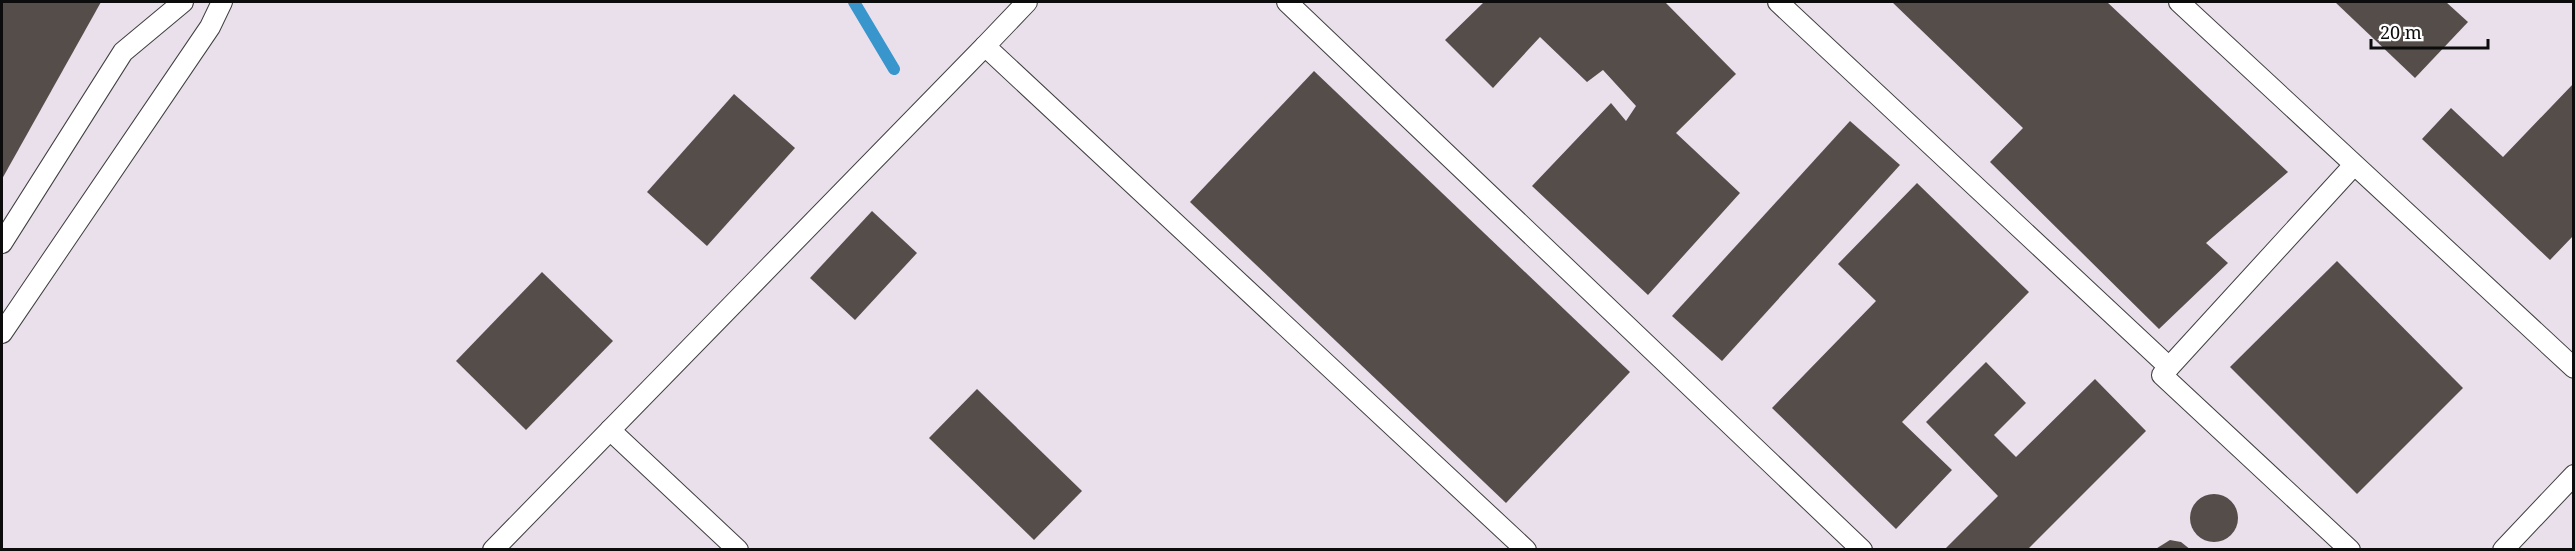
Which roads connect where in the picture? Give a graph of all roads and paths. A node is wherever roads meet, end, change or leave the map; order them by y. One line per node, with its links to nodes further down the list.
1 (183, 2): 9 (lane)
2 (222, 2): 10 (lane)
3 (1027, 2): 7 (lane)
4 (1287, 2): 18 (lane)
5 (1778, 2): 11 (lane)
6 (2179, 2): 8 (lane)
7 (985, 46): 13 (lane); 17 (lane)
8 (2354, 165): 11 (lane); 12 (lane)
9 (2, 243)
10 (2, 333)
11 (2169, 367): 19 (lane)
12 (2574, 368)
13 (610, 430): 15 (lane); 16 (lane)
14 (2574, 475): 20 (lane)
15 (493, 549)
16 (738, 549)
17 (1526, 549)
18 (1862, 549)
19 (2350, 549)
20 (2503, 549)

